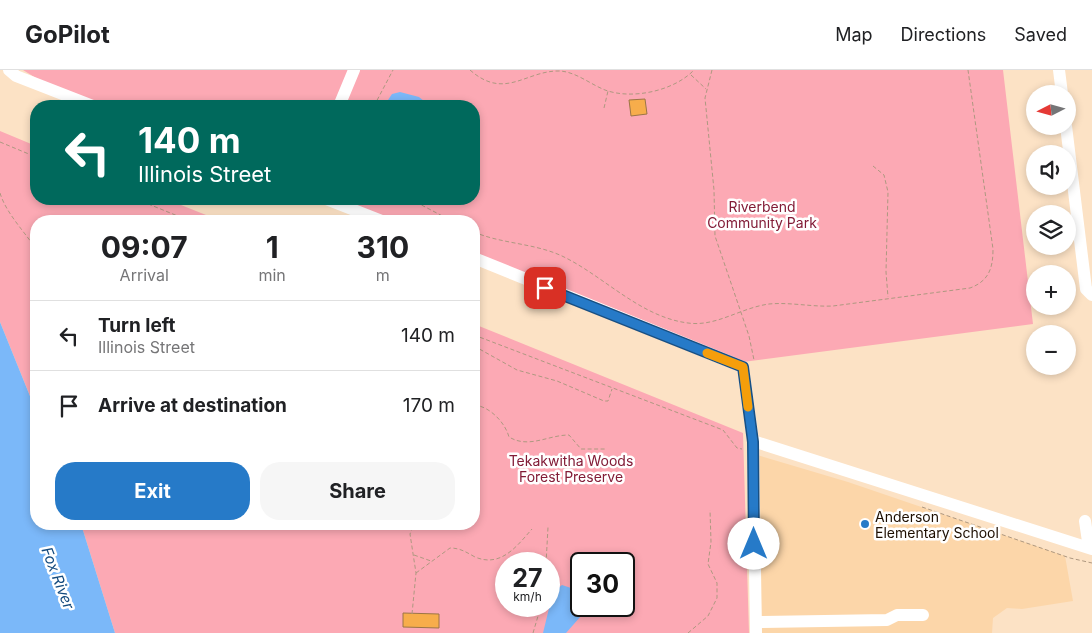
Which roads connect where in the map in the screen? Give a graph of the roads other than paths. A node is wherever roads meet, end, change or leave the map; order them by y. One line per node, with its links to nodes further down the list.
1 (9, 70): 5 (street)
2 (354, 70): 6 (street)
3 (1059, 70): 4 (street)
4 (1061, 85)
5 (78, 100)
6 (342, 100)
7 (1067, 135): 11 (street)
8 (341, 205): 9 (street)
9 (367, 215)
10 (480, 260): 12 (street)
11 (1092, 295)
12 (753, 442): 14 (street); 16 (street)
13 (1085, 521): 14 (street)
14 (1091, 549)
15 (923, 615): 17 (street)
16 (756, 628): 17 (street)
17 (814, 628)

